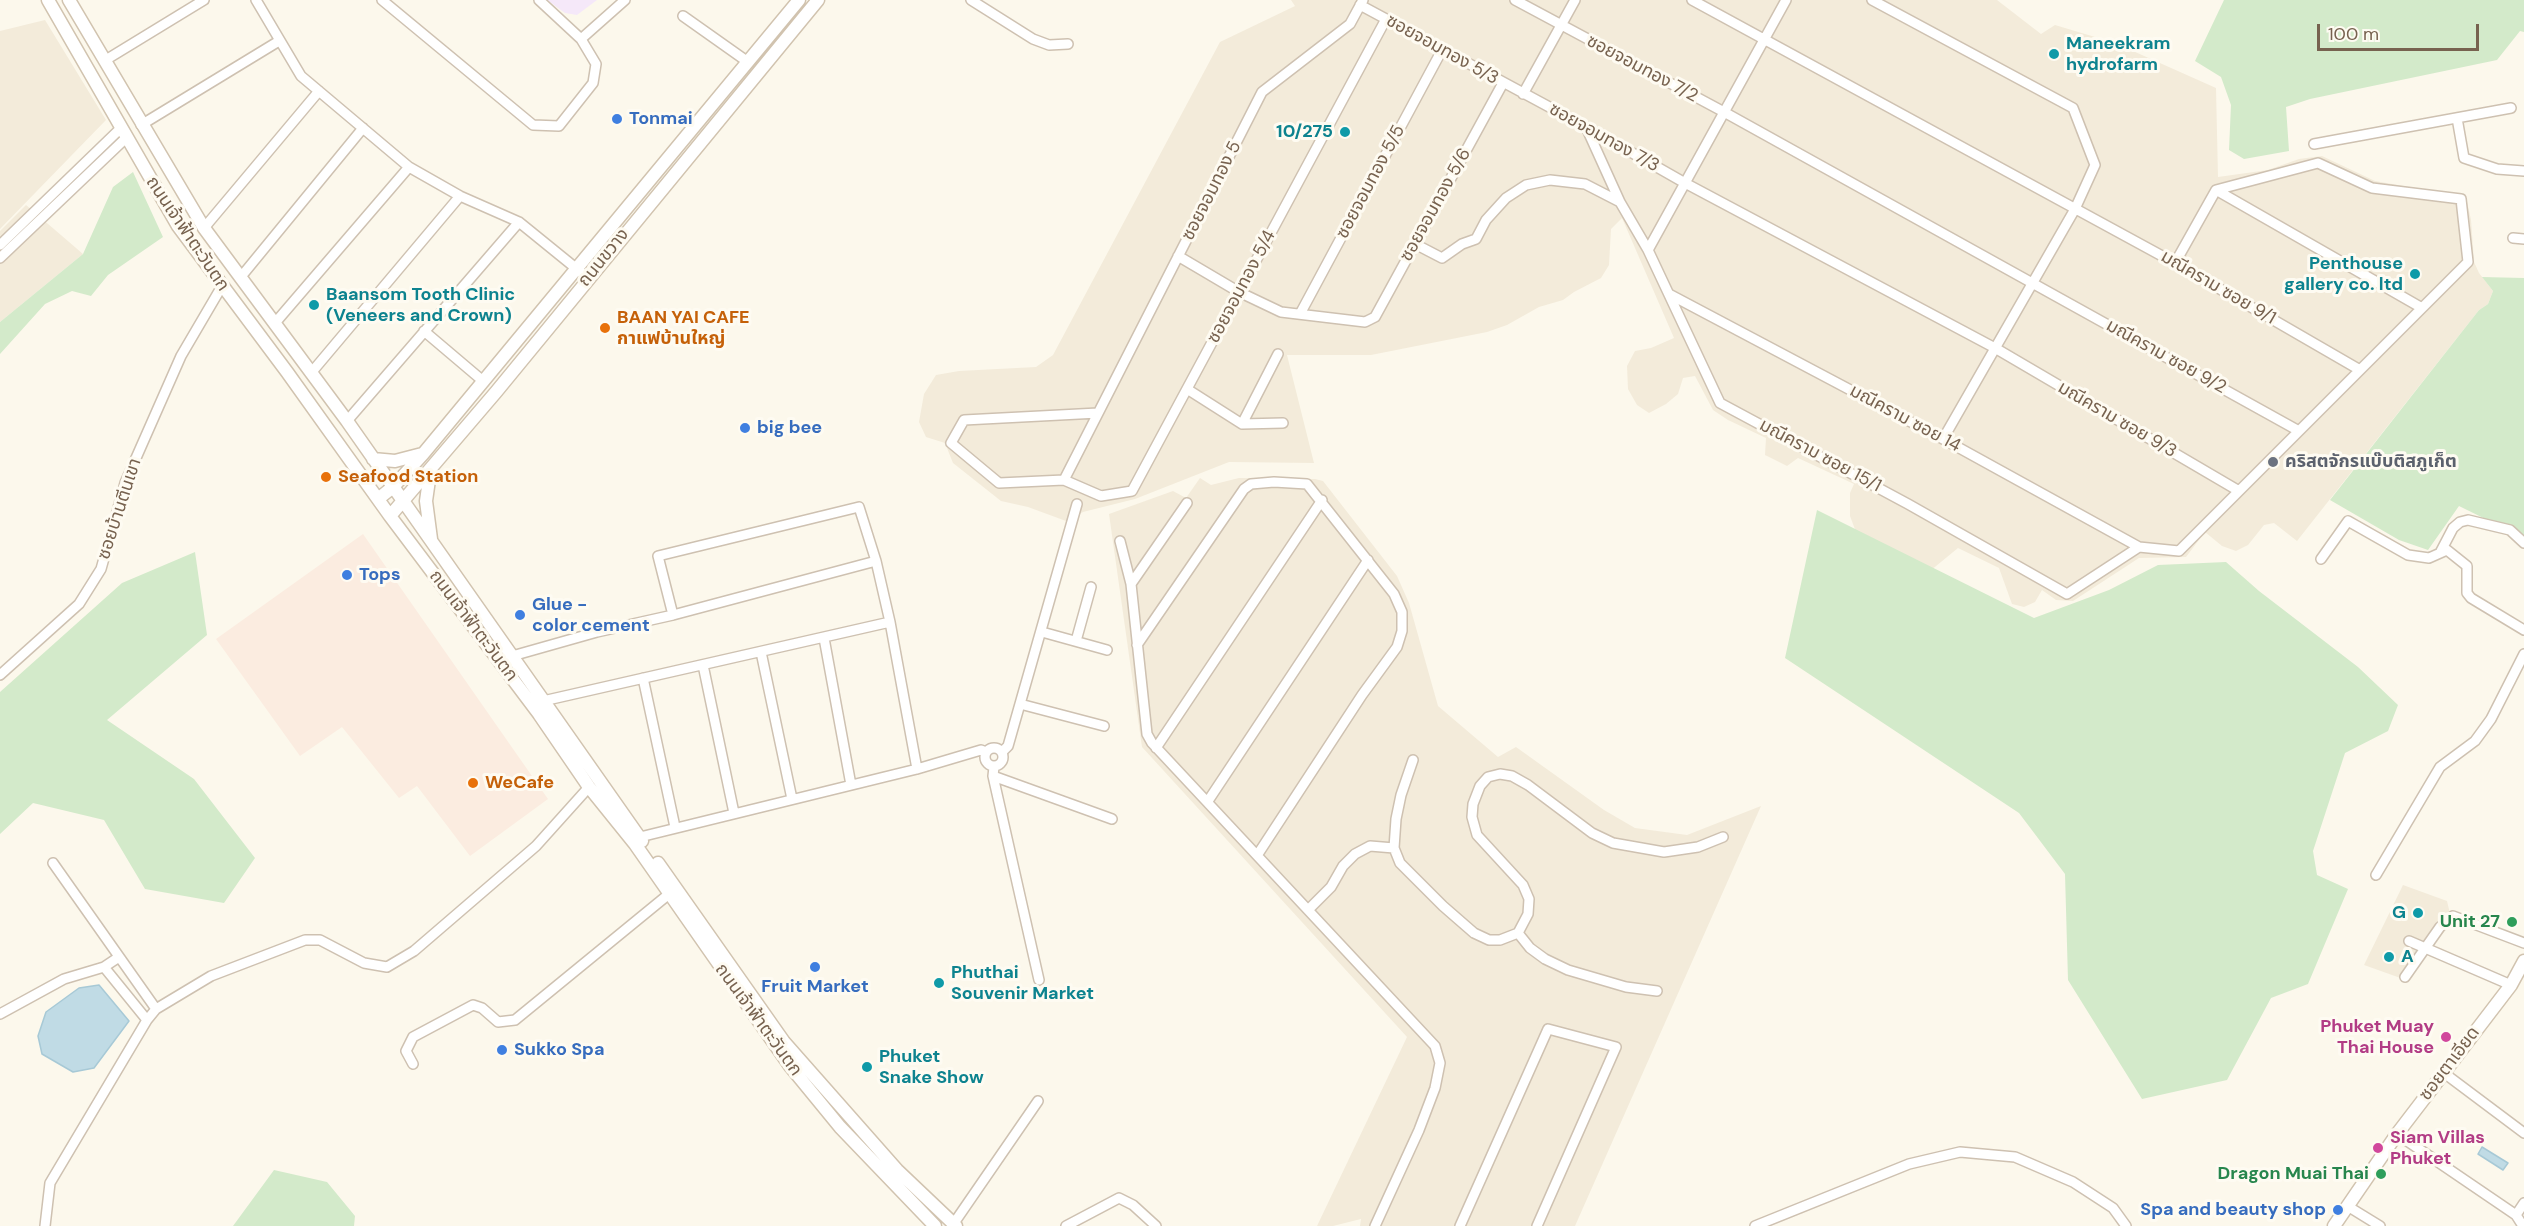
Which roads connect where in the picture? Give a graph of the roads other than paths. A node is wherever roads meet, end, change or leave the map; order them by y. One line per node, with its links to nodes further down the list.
1 (48, 0): 36 (main road, ถนนเจ้าฟ้าตะวันตก)
2 (204, 0): 25 (street)
3 (256, 0): 22 (street)
4 (382, 0): 20 (street)
5 (539, 0): 20 (street)
6 (625, 0): 20 (street)
7 (799, 0): 26 (main road, ถนนขวาง)
8 (819, 0): 57 (main road, ถนนขวาง)
9 (971, 0): 23 (street)
10 (1515, 0): 19 (street, ซอยจอมทอง 7/2)
11 (1575, 0): 19 (street)
12 (1692, 0): 21 (street, มณีคราม ซอย 9/1)
13 (1786, 0): 21 (street)
14 (1872, 0): 44 (street)
15 (71, 1): 25 (main road, ถนนเจ้าฟ้าตะวันตก)
16 (1362, 3): 18 (street, ซอยจอมทอง 5/3); 52 (street, ซอยจอมทอง 5)
17 (683, 16): 26 (street)
18 (1386, 19): 24 (street, ซอยจอมทอง 5/3); 60 (street, ซอยจอมทอง 5/4)
19 (1561, 25): 29 (street); 31 (street, ซอยจอมทอง 7/2)
20 (581, 39)
21 (1764, 39): 31 (street); 44 (street, มณีคราม ซอย 9/1)
22 (279, 42): 28 (street); 33 (street)
23 (1068, 44)
24 (1442, 50): 27 (street, ซอยจอมทอง 5/3); 63 (street, ซอยจอมทอง 5/5)
25 (104, 61): 33 (main road, ถนนเจ้าฟ้าตะวันตก)
26 (748, 62): 55 (main road, ถนนขวาง)
27 (1503, 83): 29 (street, ซอยจอมทอง 5/3); 49 (street, ซอยจอมทอง 5/6)
28 (319, 91): 35 (street); 46 (street)
29 (1523, 94): 34 (street, ซอยจอมทอง 7/3)
30 (2511, 108): 32 (street)
31 (1724, 112): 40 (street); 58 (street, ซอยจอมทอง 7/2)
32 (2457, 118): 37 (street); 39 (street)
33 (141, 125): 46 (main road, ถนนเจ้าฟ้าตะวันตก)
34 (1586, 127): 40 (street, ซอยจอมทอง 7/3); 43 (street, มณีคราม ซอย 15/1)
35 (363, 128): 38 (street); 56 (street)
36 (123, 133): 50 (street); 53 (street); 59 (main road, ถนนเจ้าฟ้าตะวันตก)
37 (2314, 144)
38 (409, 167): 42 (street); 64 (street)
39 (2524, 171)
40 (1685, 183): 51 (street); 66 (street, ซอยจอมทอง 7/3)
41 (2216, 190): 54 (street); 62 (street); 62 (street)
42 (460, 196): 45 (street); 69 (street)
43 (1620, 202): 49 (street); 51 (street, มณีคราม ซอย 15/1)
44 (2075, 209): 54 (street, มณีคราม ซอย 9/1); 58 (street)
45 (519, 222): 55 (street); 65 (street)
46 (204, 228): 56 (main road, ถนนเจ้าฟ้าตะวันตก)
47 (2513, 238): 48 (street)
48 (2524, 239)
49 (1415, 244): 63 (street, ซอยจอมทอง 5/6)
50 (0, 245)
51 (1648, 250): 61 (street, มณีคราม ซอย 15/1)
52 (1178, 256): 60 (street); 72 (street, ซอยจอมทอง 5)
53 (0, 258)
54 (2175, 263): 68 (street, มณีคราม ซอย 9/1)
55 (576, 269): 57 (street); 70 (main road, ถนนขวาง)
56 (240, 278): 64 (main road, ถนนเจ้าฟ้าตะวันตก)
57 (588, 278): 80 (main road, ถนนขวาง)
58 (2033, 283): 66 (street); 76 (street, มณีคราม ซอย 9/2)
59 (222, 286): 84 (main road, ถนนเจ้าฟ้าตะวันตก); 113 (street, ซอยบ้านตีนเขา)
60 (1239, 292): 63 (street); 71 (street, ซอยจอมทอง 5/4)
61 (1669, 294): 77 (street, มณีคราม ซอย 14); 93 (street, มณีคราม ซอย 15/1)
62 (2422, 308): 68 (street)
63 (1300, 314)
64 (275, 323): 69 (main road, ถนนเจ้าฟ้าตะวันตก)
65 (424, 331): 70 (street); 73 (street)
66 (1995, 348): 77 (street); 83 (street, มณีคราม ซอย 9/3)
67 (1278, 354): 75 (street)
68 (2360, 370): 76 (street)
69 (311, 373): 73 (main road, ถนนเจ้าฟ้าตะวันตก)
70 (483, 381): 78 (main road, ถนนขวาง)
71 (1187, 389): 75 (street); 81 (street, ซอยจอมทอง 5/4)
72 (1098, 413): 81 (street, ซอยจอมทอง 5); 81 (street)
73 (347, 421): 79 (main road, ถนนเจ้าฟ้าตะวันตก)
74 (1283, 423): 75 (street)
75 (1242, 424)
76 (2299, 431): 83 (street)
77 (1943, 439): 93 (street, มณีคราม ซอย 14)
78 (423, 454): 79 (main road); 82 (main road, ถนนขวาง)
79 (373, 459): 82 (main road, ถนนเจ้าฟ้าตะวันตก)
80 (431, 469): 86 (main road, ถนนขวาง); 91 (main road)
81 (1064, 480)
82 (393, 487): 84 (main road, ถนนขวาง); 86 (main road, ถนนเจ้าฟ้าตะวันตก)
83 (2239, 491): 93 (street)
84 (378, 499): 89 (main road, ถนนเจ้าฟ้าตะวันตก)
85 (1322, 501): 96 (street); 106 (street); 118 (street)
86 (404, 503): 89 (main road, ถนนขวาง); 91 (main road, ถนนเจ้าฟ้าตะวันตก)
87 (1187, 503): 98 (street)
88 (1077, 504): 103 (street)
89 (390, 516): 111 (main road, ถนนเจ้าฟ้าตะวันตก)
90 (1120, 541): 98 (street)
91 (432, 543): 110 (main road, ถนนเจ้าฟ้าตะวันตก)
92 (2524, 543): 94 (street)
93 (2139, 548)
94 (2441, 551): 95 (street); 102 (street)
95 (2321, 558)
96 (1368, 560): 127 (street); 134 (street)
97 (876, 561): 100 (street); 100 (street); 101 (street)
98 (1131, 584): 106 (street)
99 (1091, 587): 105 (street)
100 (673, 615): 110 (street)
101 (890, 622): 104 (street); 122 (street)
102 (2524, 630)
103 (1042, 632): 105 (street); 116 (street)
104 (824, 638): 108 (street); 124 (street)
105 (1076, 641): 107 (street)
106 (1137, 645): 118 (street)
107 (1107, 650)
108 (761, 652): 112 (street); 126 (street)
109 (2524, 654): 136 (street)
110 (512, 656): 111 (street); 115 (main road, ถนนเจ้าฟ้าตะวันตก)
111 (498, 660): 125 (main road, ถนนเจ้าฟ้าตะวันตก)
112 (703, 665): 114 (street); 128 (street)
113 (0, 675)
114 (643, 678): 115 (street); 130 (street)
115 (543, 701): 131 (main road, ถนนเจ้าฟ้าตะวันตก)
116 (1020, 704): 117 (street); 120 (street)
117 (1104, 726)
118 (1156, 748): 127 (street)
119 (986, 752): 120 (street); 122 (street); 123 (street)
120 (1002, 752): 123 (street)
121 (1413, 760): 133 (street)
122 (917, 769): 124 (street)
123 (993, 771): 129 (street); 147 (street)
124 (851, 784): 126 (street)
125 (590, 787): 137 (main road, ถนนเจ้าฟ้าตะวันตก); 150 (street)
126 (792, 799): 128 (street)
127 (1208, 801): 134 (street)
128 (734, 813): 130 (street)
129 (1112, 819)
130 (675, 827): 131 (street)
131 (639, 837): 161 (main road, ถนนเจ้าฟ้าตะวันตก)
132 (1723, 837): 139 (street)
133 (1394, 848): 138 (street); 139 (street)
134 (1258, 854): 138 (street)
135 (53, 863): 143 (street)
136 (2376, 875)
137 (669, 894): 153 (street); 163 (main road, ถนนเจ้าฟ้าตะวันตก)
138 (1308, 910): 166 (street)
139 (1518, 933): 149 (street)
140 (2409, 941): 142 (street)
141 (2524, 944): 142 (street)
142 (2424, 948): 146 (street); 148 (street)
143 (119, 957): 145 (street); 150 (street)
144 (2524, 961): 148 (main road, ซอยตาเอียด)
145 (104, 967): 151 (street); 152 (street)
146 (2404, 977)
147 (1039, 980)
148 (2511, 984): 154 (main road, ซอยตาเอียด)
149 (1657, 991)
150 (156, 1009): 152 (street)
151 (0, 1014)
152 (147, 1020): 162 (street)
153 (413, 1064)
154 (2444, 1073): 156 (street); 157 (main road, ซอยตาเอียด)
155 (1038, 1101): 161 (street)
156 (2524, 1133)
157 (2397, 1134): 159 (main road, ซอยตาเอียด); 160 (street)
158 (2524, 1203): 160 (street)
159 (2349, 1207): 171 (main road, ซอยตาเอียด); 172 (street)
160 (2516, 1215): 173 (street)
161 (954, 1225)
162 (45, 1226)
163 (935, 1226)
164 (1066, 1226): 165 (street)
165 (1156, 1226)
166 (1375, 1226)
167 (1460, 1226): 168 (street)
168 (1537, 1226)
169 (1755, 1226): 170 (street)
170 (2126, 1226)
171 (2334, 1226)
172 (2380, 1226)
173 (2523, 1226)

